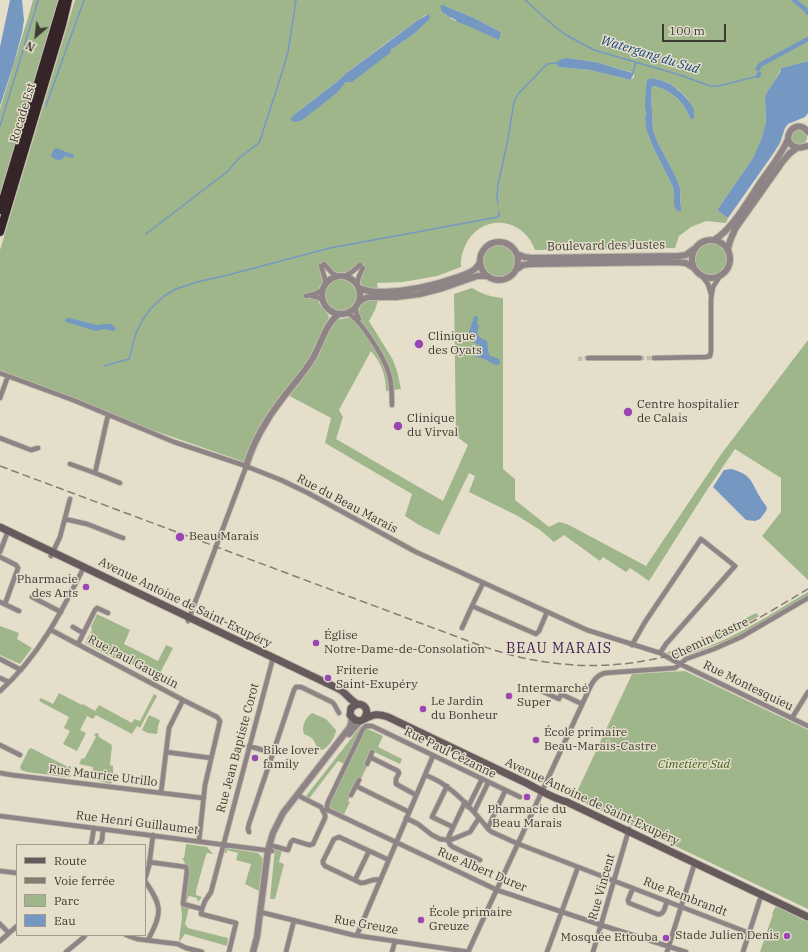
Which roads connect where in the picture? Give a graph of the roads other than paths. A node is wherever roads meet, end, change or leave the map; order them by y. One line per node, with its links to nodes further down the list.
1 (63, 0): 10 (highway, Rocade Est)
2 (68, 0): 4 (highway, Rocade Est)
3 (71, 0): 4 (highway)
4 (62, 25): 11 (highway, Rocade Est)
5 (805, 125): 6 (street); 7 (street)
6 (808, 132)
7 (788, 139): 9 (street); 12 (street)
8 (807, 145): 9 (street)
9 (797, 148): 14 (street)
10 (0, 210)
11 (0, 232)
12 (714, 240): 13 (street); 14 (street)
13 (694, 249): 15 (street, Boulevard des Justes); 17 (street)
14 (728, 249): 23 (street)
15 (517, 254): 16 (street); 18 (street)
16 (480, 262): 21 (street); 24 (street)
17 (694, 268): 18 (street, Boulevard des Justes); 22 (street)
18 (517, 269): 21 (street)
19 (337, 276): 20 (street); 25 (street); 25 (street)
20 (344, 276): 24 (street); 24 (street)
21 (488, 276): 28 (street)
22 (702, 276): 23 (street); 26 (street)
23 (720, 276): 26 (street)
24 (358, 286): 28 (street)
25 (324, 287): 27 (street); 27 (street)
26 (711, 299): 36 (street)
27 (323, 300): 29 (street)
28 (358, 304): 30 (street); 32 (street)
29 (327, 307): 31 (street); 33 (street)
30 (347, 313): 31 (street); 32 (street)
31 (339, 314): 33 (street)
32 (363, 328): 40 (street)
33 (326, 331): 45 (street)
34 (588, 358): 35 (street)
35 (640, 358)
36 (654, 358)
37 (0, 373): 38 (street, Rue du Beau Marais)
38 (8, 376): 39 (street); 41 (street, Rue du Beau Marais)
39 (0, 398)
40 (392, 405)
41 (108, 415): 45 (street, Rue du Beau Marais); 46 (street)
42 (0, 438): 43 (street)
43 (38, 448)
44 (70, 464): 46 (street)
45 (246, 467): 57 (street, Rue du Beau Marais); 66 (street)
46 (94, 473): 47 (street)
47 (120, 483)
48 (70, 499): 49 (street)
49 (65, 519): 52 (street); 54 (street)
50 (0, 527): 51 (main road, Avenue Antoine de Saint-Exupéry)
51 (5, 532): 53 (street); 54 (main road, Avenue Antoine de Saint-Exupéry)
52 (123, 538)
53 (0, 552)
54 (52, 554): 56 (main road, Avenue Antoine de Saint-Exupéry)
55 (0, 557): 60 (street)
56 (83, 569): 63 (street); 66 (main road, Avenue Antoine de Saint-Exupéry)
57 (483, 583): 61 (street); 64 (street, Rue du Beau Marais)
58 (32, 598): 63 (street)
59 (808, 598): 76 (street, Chemin Castre)
60 (2, 603): 62 (street)
61 (472, 606): 64 (street); 68 (street)
62 (19, 611)
63 (61, 612): 69 (street)
64 (547, 612): 72 (street, Rue du Beau Marais)
65 (108, 613): 70 (street)
66 (188, 620): 75 (main road, Avenue Antoine de Saint-Exupéry)
67 (73, 627): 70 (street)
68 (462, 628)
69 (51, 630): 71 (street, Rue Paul Gauguin); 77 (street)
70 (84, 633): 71 (street)
71 (78, 644): 83 (street, Rue Paul Gauguin)
72 (632, 645): 73 (street, Rue du Beau Marais); 73 (street)
73 (660, 653): 76 (street, Rue du Beau Marais)
74 (0, 659): 77 (street)
75 (272, 659): 85 (main road, Avenue Antoine de Saint-Exupéry); 93 (street, Rue Jean Baptiste Corot)
76 (680, 664): 84 (street, Chemin Castre); 89 (street, Rue Montesquieu)
77 (21, 670): 79 (street)
78 (0, 678): 79 (street)
79 (9, 682): 81 (street)
80 (539, 690): 84 (street)
81 (0, 691)
82 (808, 692): 89 (street)
83 (183, 700): 94 (street, Rue Paul Gauguin); 98 (street)
84 (582, 704): 107 (street, Chemin Castre)
85 (354, 707): 86 (main road); 88 (main road)
86 (366, 709): 90 (main road); 107 (main road, Avenue Antoine de Saint-Exupéry)
87 (339, 713): 95 (street)
88 (352, 717): 90 (main road); 137 (street)
89 (792, 718): 91 (street, Rue Montesquieu)
90 (363, 719): 107 (main road, Avenue Antoine de Saint-Exupéry); 112 (street)
91 (808, 726)
92 (0, 745): 96 (street)
93 (249, 746): 95 (street); 135 (street, Rue Jean Baptiste Corot)
94 (166, 752): 98 (street); 109 (street, Rue Paul Gauguin)
95 (273, 753): 128 (street)
96 (20, 755)
97 (433, 756): 101 (street); 102 (street, Rue Paul Cézanne); 117 (street, Rue Paul Cézanne)
98 (211, 758): 114 (street)
99 (367, 764): 111 (street)
100 (0, 773): 109 (street, Rue Maurice Utrillo)
101 (425, 775): 106 (street, Rue Rembrandt); 111 (street)
102 (482, 779): 104 (street, Rue Paul Cézanne); 116 (street)
103 (359, 780): 105 (street)
104 (488, 783): 108 (street, Rue Paul Cézanne); 119 (street)
105 (356, 786): 110 (street); 118 (street)
106 (447, 786): 115 (street, Rue Rembrandt); 123 (street)
107 (543, 790): 127 (main road, Avenue Antoine de Saint-Exupéry); 136 (street, Chemin Castre)
108 (505, 791): 113 (street, Rue Paul Cézanne); 125 (street)
109 (161, 793): 114 (street, Rue Maurice Utrillo)
110 (351, 795)
111 (416, 795): 118 (street)
112 (301, 797): 117 (street, Rue Albert Durer); 137 (street)
113 (520, 797)
114 (203, 798): 131 (street)
115 (465, 802): 116 (street, Rue Rembrandt); 123 (street)
116 (468, 807): 119 (street, Rue Rembrandt)
117 (326, 810): 132 (street, Rue Albert Durer); 137 (street, Rue Henri Guillaumet)
118 (409, 812): 121 (street)
119 (474, 812): 122 (street, Rue Rembrandt)
120 (0, 816): 124 (street, Rue Henri Guillaumet)
121 (406, 818): 130 (street); 132 (street)
122 (479, 818): 125 (street, Rue Rembrandt); 130 (street)
123 (453, 827): 130 (street)
124 (94, 828): 126 (street, Rue Henri Guillaumet); 133 (street)
125 (488, 828): 136 (street, Rue Rembrandt)
126 (103, 829): 129 (street, Rue Henri Guillaumet); 134 (street)
127 (629, 830): 142 (main road, Avenue Antoine de Saint-Exupéry); 149 (street, Rue Vincent)
128 (249, 832)
129 (153, 835): 131 (street, Rue Henri Guillaumet); 141 (street)
130 (448, 840): 140 (street)
131 (199, 841): 135 (street, Rue Henri Guillaumet)
132 (396, 842): 139 (street); 152 (street, Rue Albert Durer)
133 (91, 844)
134 (99, 844)
135 (223, 844): 137 (street, Rue Henri Guillaumet); 156 (street, Rue Jean Baptiste Corot)
136 (518, 844): 143 (street, Rue Rembrandt); 152 (street, Chemin Castre)
137 (270, 848): 158 (street)
138 (369, 851): 139 (street); 147 (street); 147 (street)
139 (388, 860): 148 (street)
140 (480, 860)
141 (149, 862): 146 (street); 156 (street)
142 (695, 862): 153 (main road, Avenue Antoine de Saint-Exupéry); 155 (street)
143 (578, 867): 149 (street, Rue Rembrandt); 157 (street)
144 (0, 871): 145 (street)
145 (16, 873)
146 (146, 876)
147 (355, 880): 148 (street)
148 (380, 880): 167 (street)
149 (614, 880): 151 (street, Rue Rembrandt); 163 (street, Rue Vincent)
150 (146, 882): 170 (street)
151 (633, 888): 154 (street, Rue Rembrandt); 154 (street)
152 (497, 890): 157 (street, Rue Albert Durer); 182 (street, Chemin Castre)
153 (761, 893): 159 (main road, Avenue Antoine de Saint-Exupéry); 160 (main road, Avenue Antoine de Saint-Exupéry); 166 (street)
154 (668, 901): 155 (street, Rue Rembrandt)
155 (681, 906): 166 (street, Rue Rembrandt); 173 (street)
156 (202, 909): 177 (street)
157 (562, 912): 163 (street, Rue Albert Durer); 183 (street)
158 (262, 913): 161 (street, Rue Greuze); 178 (street); 179 (street)
159 (808, 914)
160 (808, 917)
161 (294, 920): 167 (street, Rue Greuze); 180 (street)
162 (0, 924): 165 (street)
163 (601, 925): 173 (street, Rue Albert Durer); 184 (street, Rue Vincent)
164 (16, 927): 165 (street)
165 (8, 933): 171 (street)
166 (749, 933): 186 (street)
167 (357, 935): 172 (street, Rue Greuze)
168 (84, 936): 175 (street)
169 (129, 936): 170 (street)
170 (148, 940): 174 (street)
171 (0, 941)
172 (395, 941): 181 (street); 182 (street, Rue Greuze)
173 (668, 949): 185 (street, Rue Albert Durer)
174 (185, 950): 176 (street)
175 (66, 952)
176 (202, 952)
177 (229, 952)
178 (253, 952)
179 (257, 952)
180 (286, 952)
181 (392, 952)
182 (468, 952)
183 (547, 952)
184 (593, 952)
185 (686, 952)
186 (743, 952)

